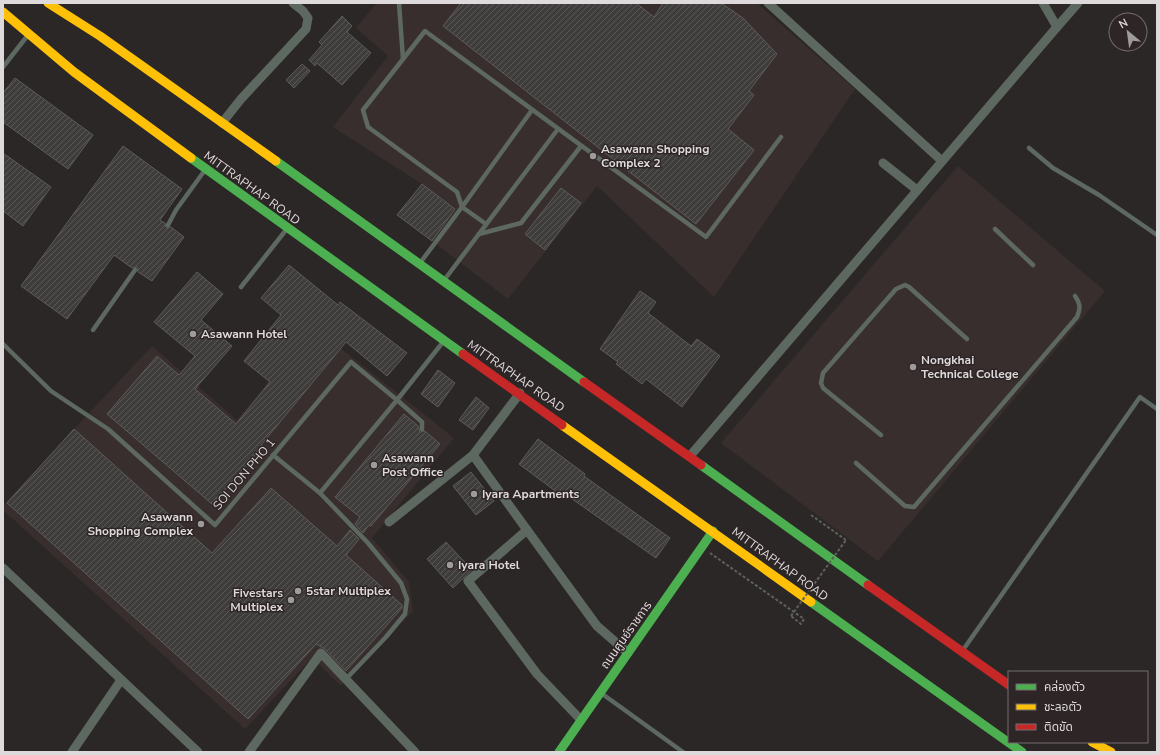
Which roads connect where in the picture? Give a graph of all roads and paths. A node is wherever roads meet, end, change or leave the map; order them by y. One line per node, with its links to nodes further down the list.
1 (48, 3): 13 (main road)
2 (292, 3): 13 (street)
3 (399, 3): 10 (lane)
4 (768, 3): 18 (street)
5 (1043, 3): 8 (street)
6 (1078, 3): 8 (street)
7 (3, 12): 9 (main road, MITTRAPHAP ROAD)
8 (1057, 26): 18 (street)
9 (29, 34): 11 (lane); 20 (main road, MITTRAPHAP ROAD)
10 (403, 59): 12 (lane); 22 (lane)
11 (3, 67)
12 (532, 110): 14 (lane); 22 (lane)
13 (222, 123): 29 (main road)
14 (558, 129): 16 (lane); 23 (lane)
15 (781, 137): 16 (lane)
16 (581, 146): 27 (lane)
17 (1029, 148): 28 (lane)
18 (942, 161): 21 (street)
19 (883, 163): 21 (street)
20 (206, 169): 24 (lane); 25 (main road, MITTRAPHAP ROAD)
21 (917, 190): 46 (street)
22 (462, 207): 23 (lane); 29 (lane)
23 (486, 224): 27 (lane)
24 (168, 225)
25 (287, 229): 33 (lane); 37 (main road, MITTRAPHAP ROAD)
26 (995, 229): 30 (lane)
27 (479, 234): 32 (lane)
28 (1157, 236)
29 (420, 263): 32 (main road)
30 (1033, 265)
31 (135, 270): 35 (lane)
32 (444, 280): 46 (main road)
33 (241, 287)
34 (1074, 296): 47 (lane)
35 (93, 330)
36 (967, 339): 43 (lane)
37 (444, 340): 39 (main road, MITTRAPHAP ROAD); 40 (lane)
38 (3, 344): 44 (lane, SOI DON PHO 1)
39 (520, 393): 45 (street); 52 (main road, MITTRAPHAP ROAD)
40 (398, 400): 42 (lane); 44 (lane, SOI DON PHO 1); 48 (lane)
41 (1157, 409): 55 (lane)
42 (422, 429)
43 (881, 436)
44 (273, 455): 48 (lane)
45 (472, 455): 50 (street); 51 (street)
46 (690, 456): 55 (main road)
47 (856, 464)
48 (320, 493): 57 (lane)
49 (811, 515): 53 (path, bridge)
50 (389, 522)
51 (527, 530): 56 (street); 61 (street)
52 (713, 531): 53 (main road, ถนนศูนย์ราชการ); 62 (main road, MITTRAPHAP ROAD)
53 (702, 547): 56 (main road, ถนนศูนย์ราชการ)
54 (3, 568): 58 (street)
55 (962, 651): 59 (main road)
56 (628, 653): 60 (main road, ถนนศูนย์ราชการ)
57 (346, 679): 66 (street); 69 (street)
58 (121, 680): 67 (street); 68 (street)
59 (1008, 684)
60 (601, 693): 61 (main road, ถนนศูนย์ราชการ); 71 (lane)
61 (581, 720): 70 (main road, ถนนศูนย์ราชการ)
62 (1008, 742)
63 (1009, 743): 72 (main road, MITTRAPHAP ROAD)
64 (1089, 743): 73 (main road)
65 (1094, 743): 74 (main road)
66 (253, 751)
67 (72, 752)
68 (198, 752)
69 (415, 752)
70 (559, 752)
71 (683, 752)
72 (1022, 752)
73 (1102, 752)
74 (1111, 752)

